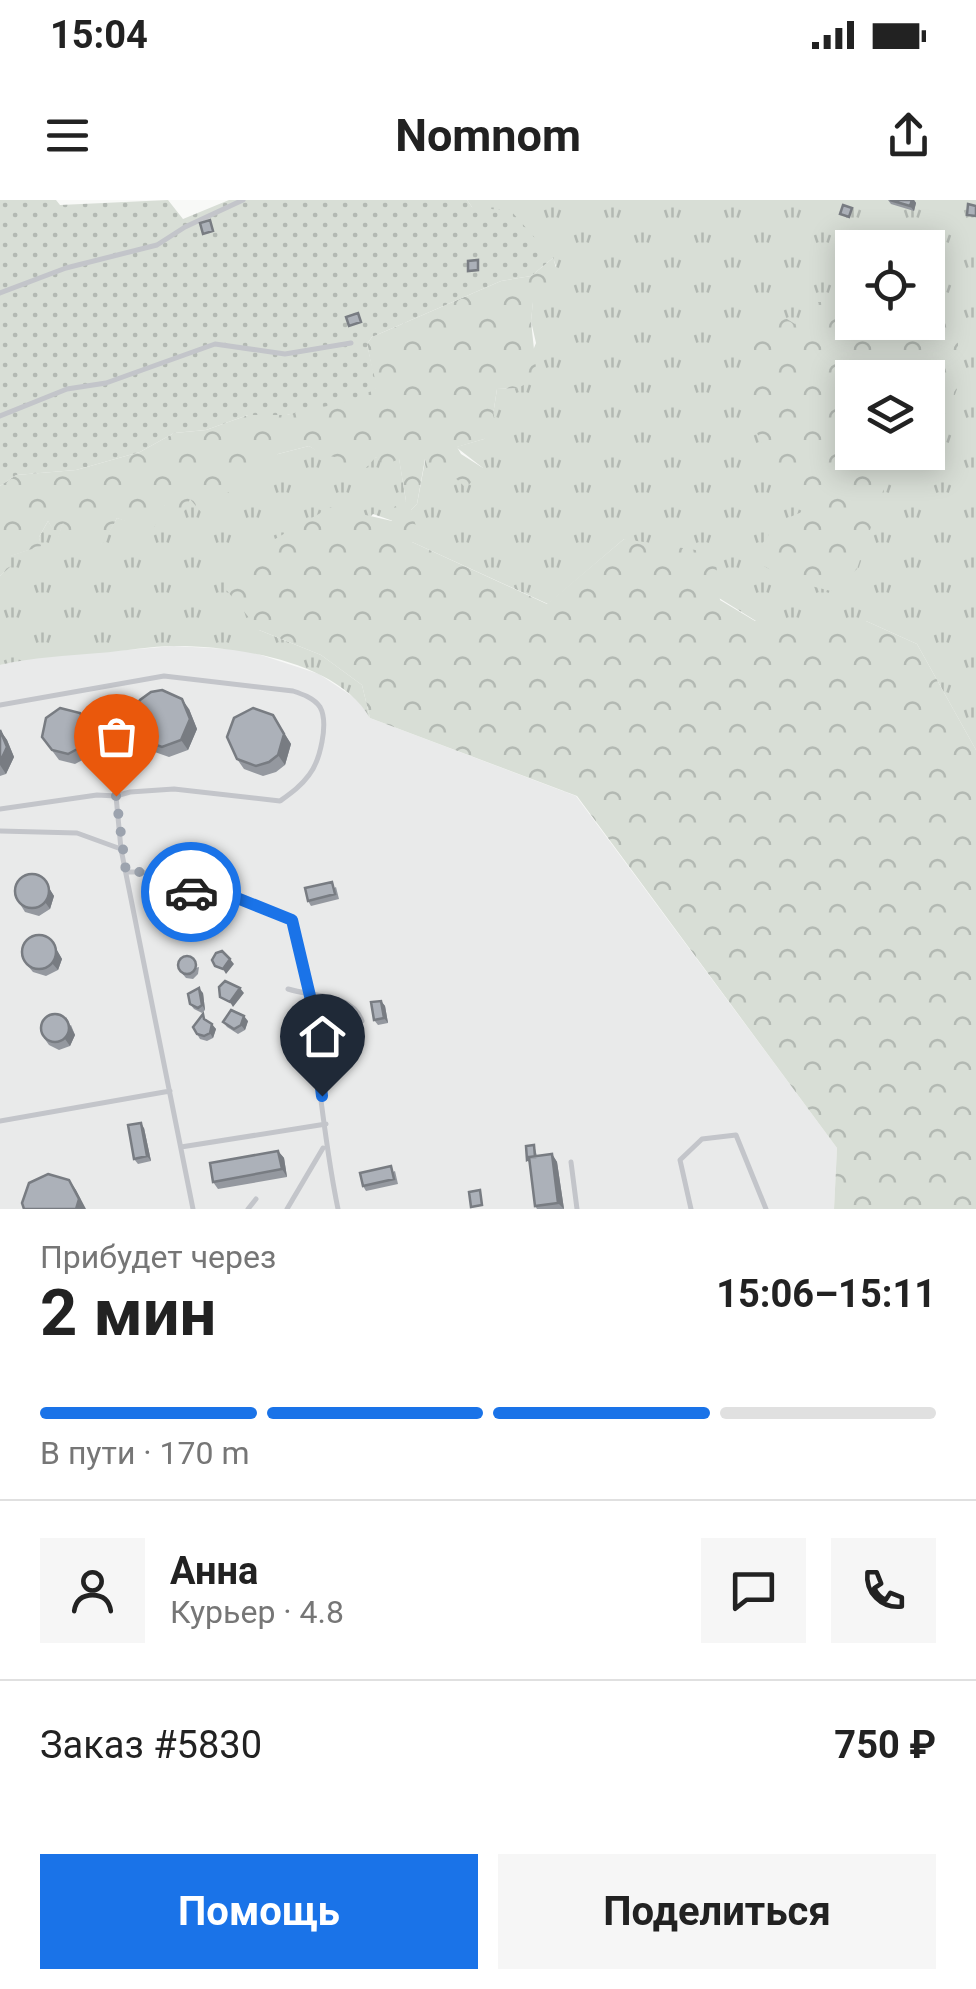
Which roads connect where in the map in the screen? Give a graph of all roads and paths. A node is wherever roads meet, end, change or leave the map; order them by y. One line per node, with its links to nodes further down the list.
1 (243, 200): 2 (lane)
2 (0, 293)
3 (351, 343): 4 (lane)
4 (0, 416)
5 (0, 705): 6 (lane)
6 (116, 796): 7 (lane); 9 (lane)
7 (0, 808)
8 (0, 830): 9 (lane)
9 (121, 848): 10 (lane)
10 (126, 872): 12 (lane); 14 (lane)
11 (288, 988): 12 (lane)
12 (310, 996): 13 (lane); 16 (lane)
13 (362, 1021)
14 (170, 1091): 15 (lane); 18 (lane)
15 (0, 1121)
16 (326, 1124): 17 (lane); 18 (lane)
17 (325, 1146): 23 (lane); 24 (lane)
18 (180, 1147): 21 (lane)
19 (571, 1162): 25 (lane)
20 (256, 1199): 22 (lane)
21 (192, 1209)
22 (248, 1209)
23 (287, 1209)
24 (338, 1209)
25 (577, 1209)
26 (691, 1209): 27 (lane)
27 (766, 1209)

